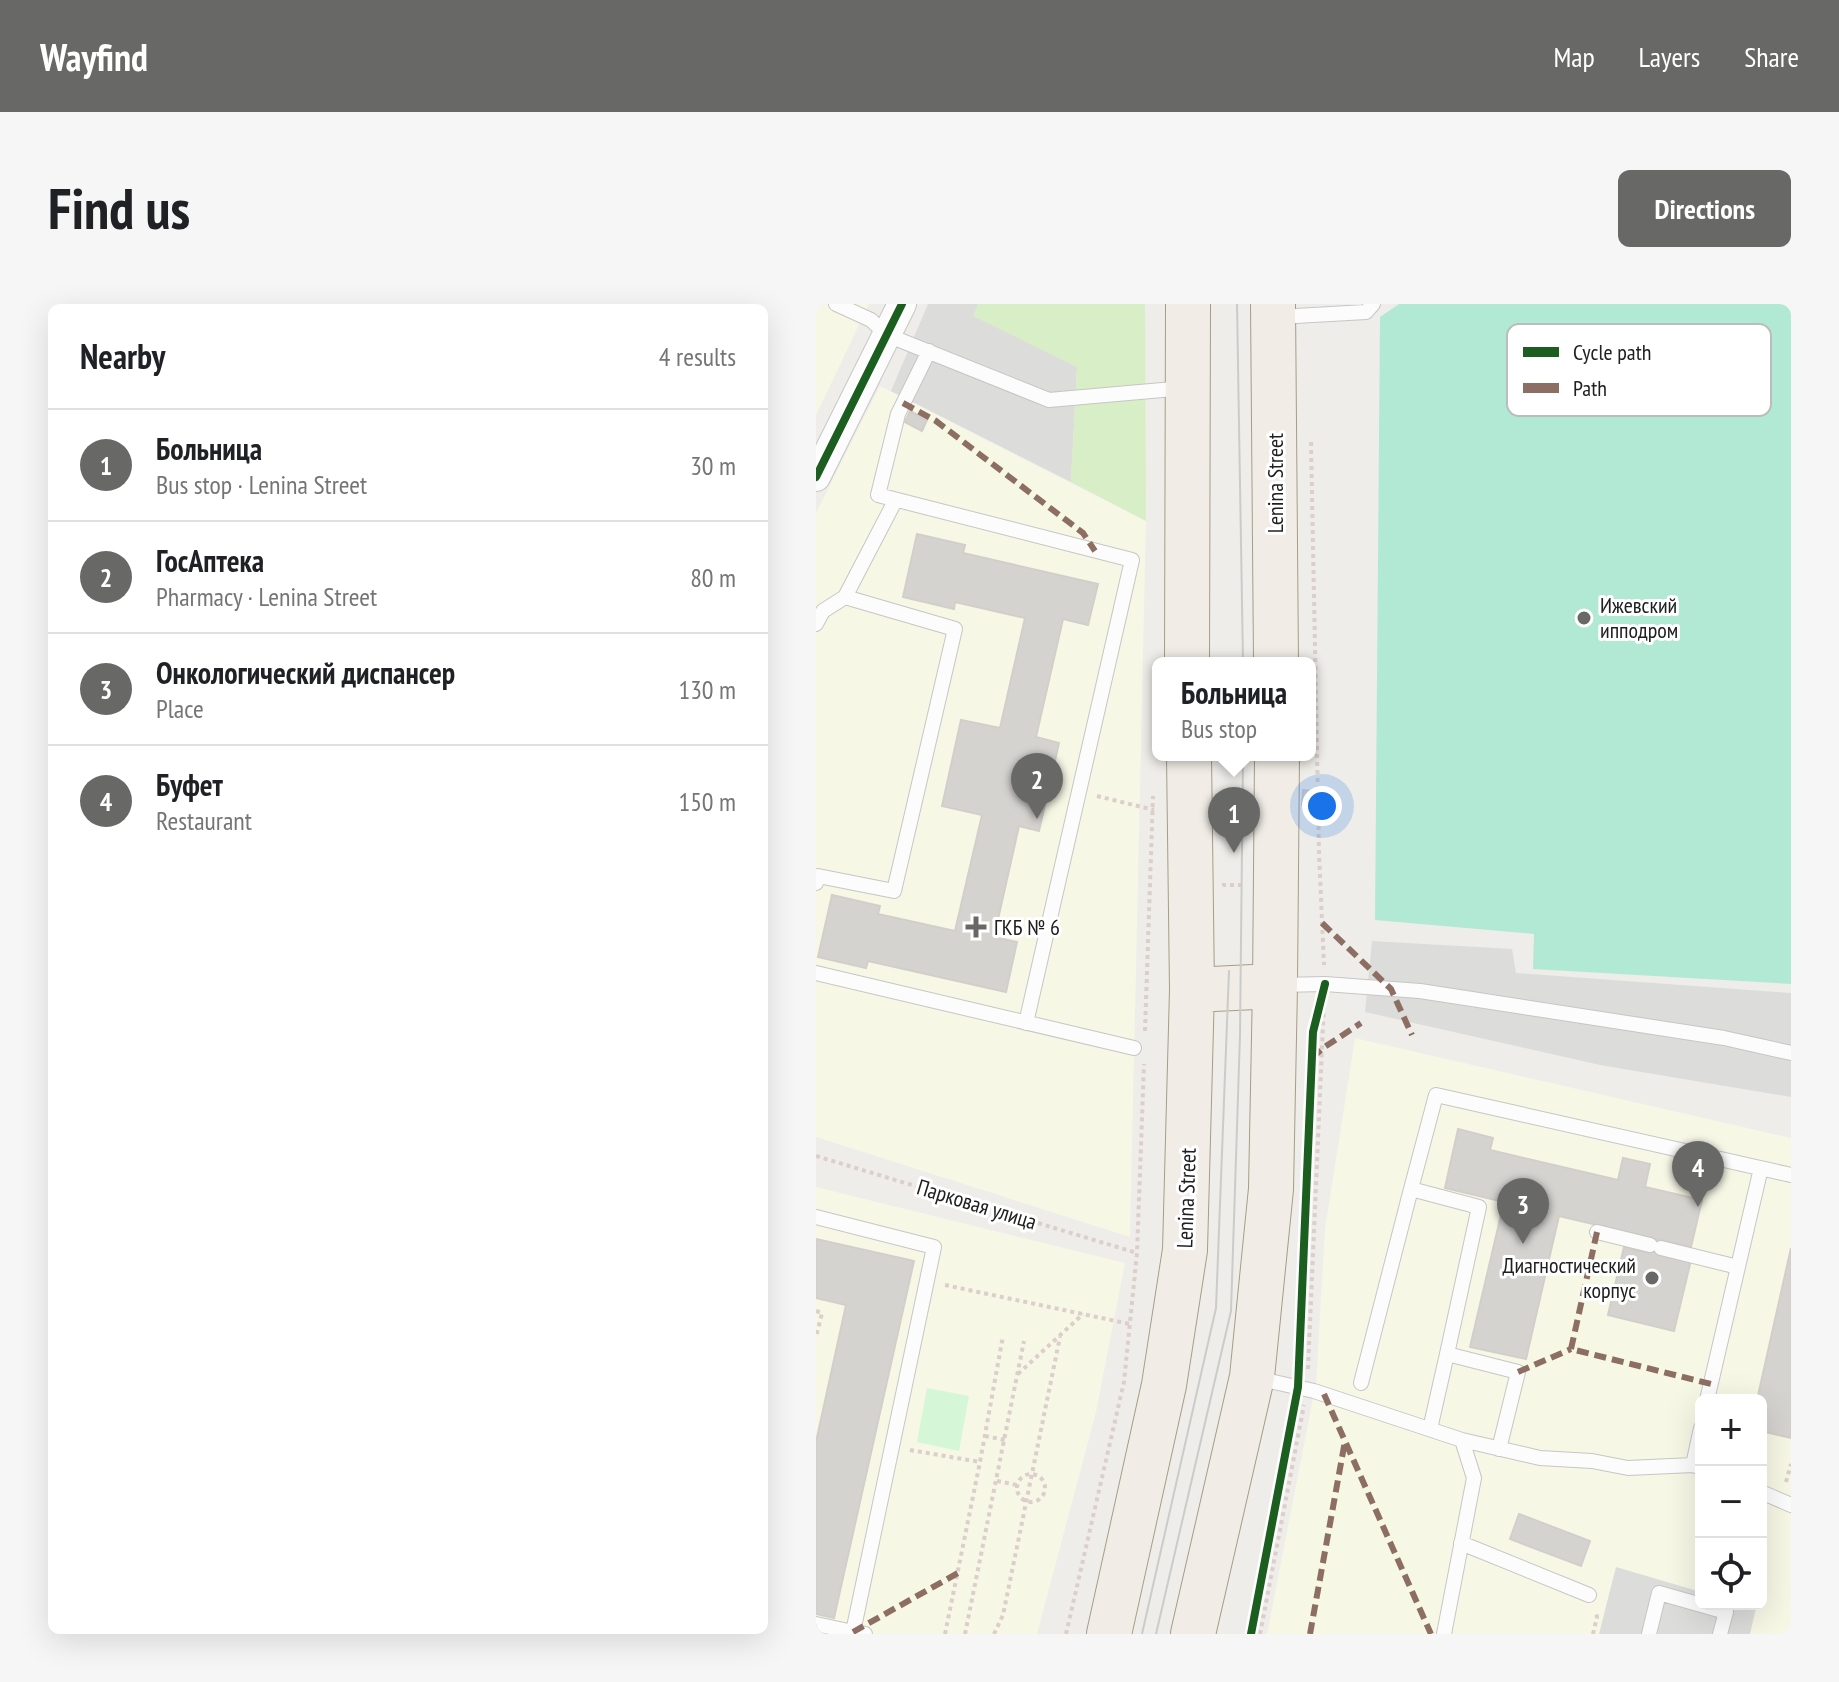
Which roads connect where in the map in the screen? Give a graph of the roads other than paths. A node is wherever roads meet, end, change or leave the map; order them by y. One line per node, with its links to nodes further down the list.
1 (836, 304): 6 (lane)
2 (902, 304): 6 (street)
3 (1188, 304): 8 (main road)
4 (1373, 304): 5 (lane)
5 (1273, 311): 14 (main road, Lenina Street)
6 (887, 335): 7 (lane); 9 (street)
7 (929, 351): 8 (lane); 10 (lane)
8 (1187, 388): 13 (main road)
9 (816, 477)
10 (895, 501): 11 (lane); 21 (lane)
11 (845, 597): 12 (lane); 17 (lane)
12 (816, 624)
13 (1172, 657)
14 (1276, 657)
15 (1189, 761): 20 (main road, Lenina Street)
16 (1277, 761): 19 (main road)
17 (816, 883)
18 (816, 973): 21 (lane)
19 (1275, 986): 20 (main road); 23 (lane); 31 (main road)
20 (1192, 990): 44 (main road, Lenina Street)
21 (1026, 1023): 22 (lane)
22 (1134, 1048)
23 (1791, 1053)
24 (1761, 1168): 25 (lane); 26 (lane); 29 (lane)
25 (1791, 1175)
26 (1411, 1189): 30 (lane); 32 (lane)
27 (816, 1217): 43 (lane)
28 (1597, 1232): 29 (lane)
29 (1738, 1267): 33 (lane)
30 (1447, 1354): 34 (lane); 36 (lane)
31 (1252, 1377): 34 (lane); 45 (main road)
32 (1361, 1383)
33 (1708, 1394)
34 (1430, 1429): 35 (lane)
35 (1462, 1440): 36 (lane); 40 (lane)
36 (1499, 1449): 37 (lane)
37 (1695, 1466)
38 (1767, 1495): 39 (lane)
39 (1791, 1505)
40 (1461, 1543): 41 (lane); 46 (lane)
41 (1589, 1595)
42 (816, 1624): 43 (lane)
43 (859, 1633)
44 (1109, 1634)
45 (1193, 1634)
46 (1444, 1634)
47 (1649, 1634): 48 (lane)
48 (1720, 1634)

